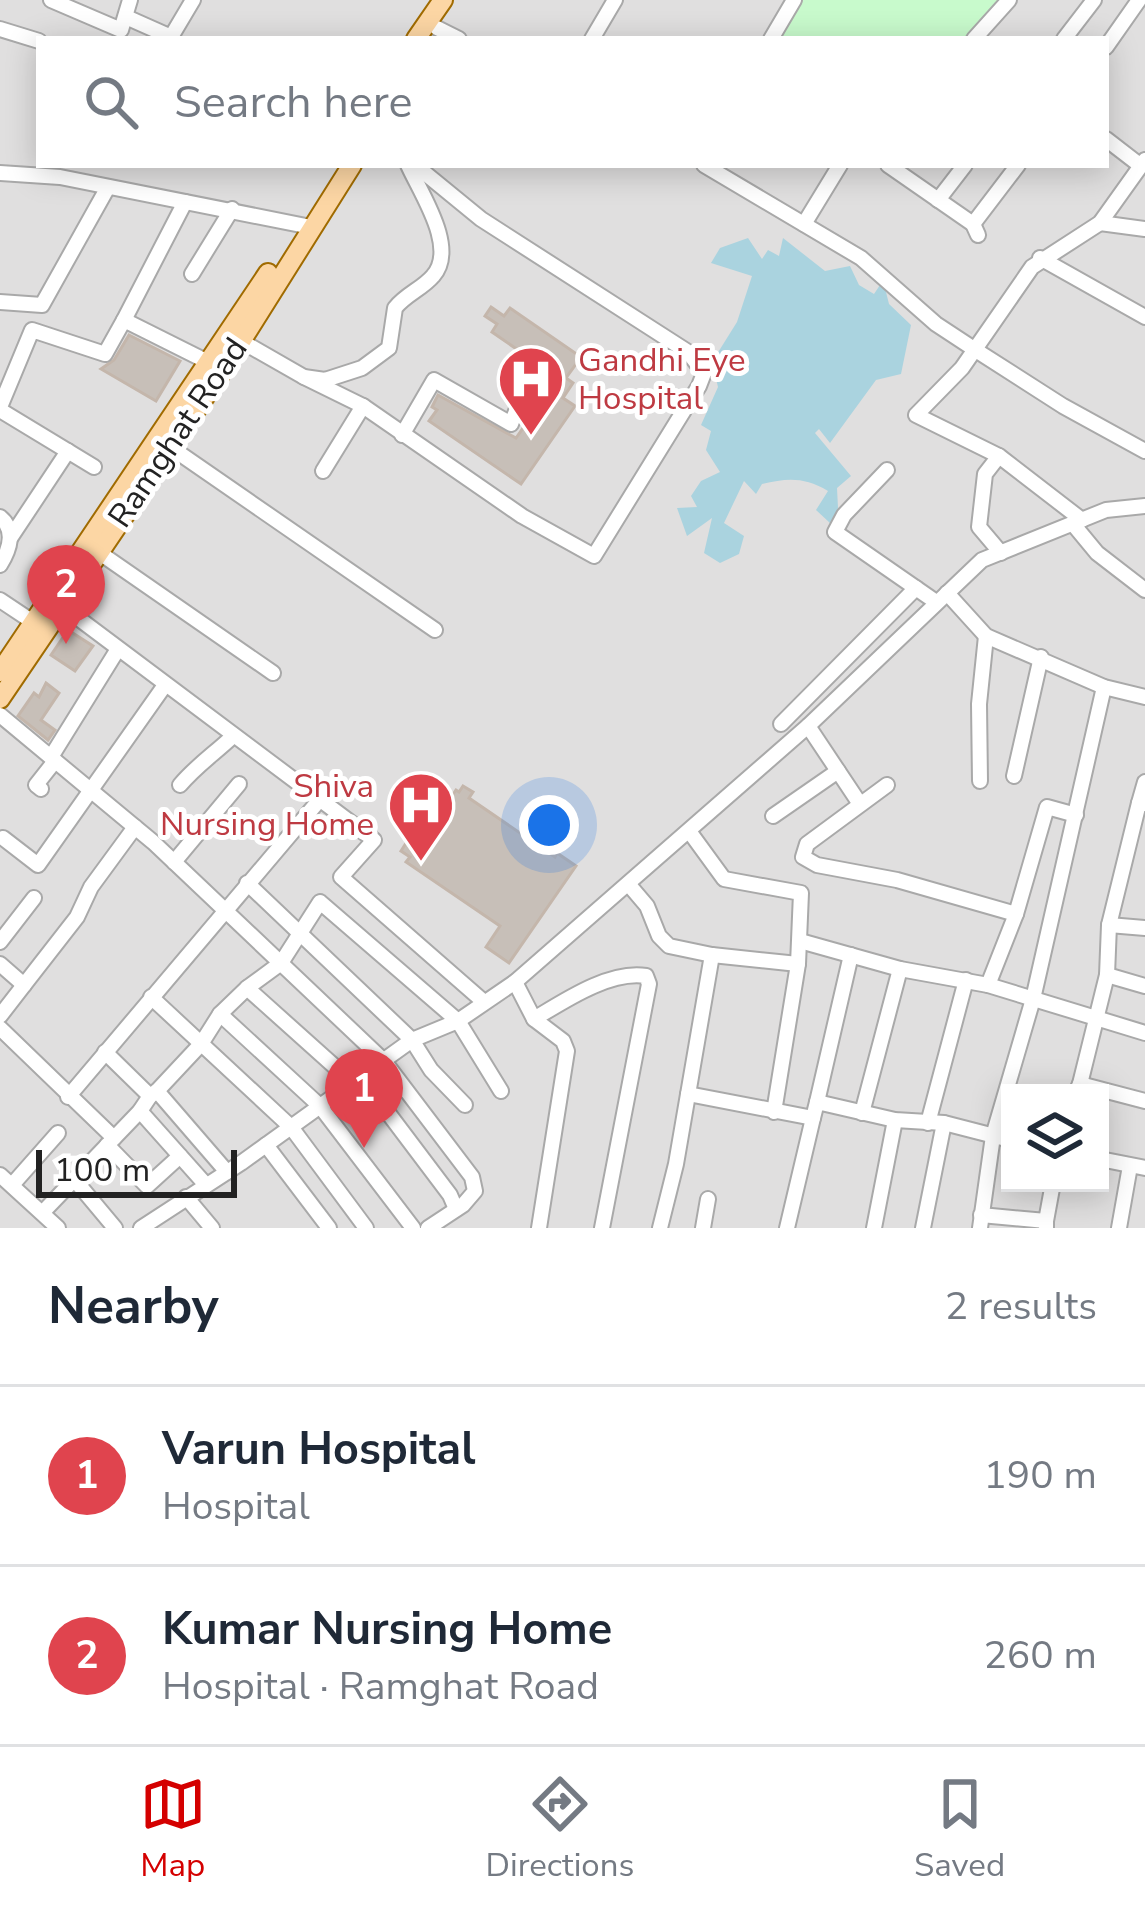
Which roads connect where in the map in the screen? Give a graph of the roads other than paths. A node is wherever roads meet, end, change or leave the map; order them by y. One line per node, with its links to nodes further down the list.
1 (51, 0): 12 (street)
2 (130, 0): 12 (street)
3 (193, 0): 15 (street)
4 (443, 0): 16 (main road)
5 (455, 0): 13 (main road)
6 (615, 0): 17 (street)
7 (794, 0): 18 (street)
8 (1009, 0): 19 (street)
9 (1094, 0): 20 (street)
10 (1139, 0): 22 (street)
11 (0, 29): 21 (street)
12 (121, 29): 14 (street)
13 (433, 33)
14 (165, 36)
15 (172, 36)
16 (418, 36)
17 (594, 36)
18 (773, 36)
19 (977, 36)
20 (1066, 36)
21 (36, 40)
22 (1109, 42)
23 (1109, 141): 24 (street)
24 (1143, 163): 40 (street)
25 (336, 168): 42 (main road, Ramghat Road)
26 (350, 168): 42 (main road, Ramghat Road)
27 (413, 168): 52 (street)
28 (416, 168): 56 (street)
29 (709, 168): 41 (street)
30 (838, 168): 41 (street)
31 (892, 168): 37 (street)
32 (963, 168): 37 (street)
33 (1016, 168): 37 (street)
34 (62, 171): 35 (street); 36 (street)
35 (0, 173)
36 (108, 188): 38 (street); 46 (street)
37 (938, 200)
38 (185, 202): 39 (street); 48 (street)
39 (232, 209): 42 (street); 45 (street)
40 (1100, 223): 43 (street); 44 (street)
41 (804, 224): 50 (street)
42 (305, 226): 49 (main road, Ramghat Road)
43 (1145, 229)
44 (1040, 258): 47 (street); 50 (street)
45 (192, 274)
46 (0, 302)
47 (1145, 317)
48 (124, 320): 51 (street); 55 (street)
49 (235, 338): 51 (main road, Ramghat Road); 52 (street); 57 (main road, Ramghat Road)
50 (974, 349): 59 (street); 60 (street)
51 (210, 363): 57 (main road, Ramghat Road)
52 (304, 377): 54 (street)
53 (524, 391): 56 (street)
54 (363, 406): 56 (street); 63 (street)
55 (0, 408): 58 (street)
56 (402, 435)
57 (165, 443): 68 (main road, Ramghat Road); 76 (main road, Ramghat Road); 77 (street)
58 (68, 451): 61 (street); 67 (street)
59 (1145, 451)
60 (999, 456): 66 (street); 69 (street)
61 (94, 467)
62 (887, 470): 71 (street)
63 (323, 471)
64 (1145, 506): 66 (street)
65 (0, 517): 67 (street)
66 (1078, 522): 69 (street); 72 (street)
67 (11, 537): 70 (street)
68 (98, 551): 75 (main road, Ramghat Road); 82 (street)
69 (1001, 553): 73 (street)
70 (0, 565)
71 (916, 589): 73 (street); 88 (street)
72 (1145, 590)
73 (942, 598): 78 (street); 89 (street)
74 (0, 600): 76 (street)
75 (62, 606): 79 (street); 86 (main road, Ramghat Road)
76 (33, 622): 81 (main road, Ramghat Road)
77 (435, 630)
78 (986, 636): 80 (street); 94 (street)
79 (118, 649): 83 (street); 91 (street)
80 (1041, 657): 84 (street); 93 (street)
81 (0, 672)
82 (273, 673)
83 (165, 685): 90 (street); 100 (street)
84 (1104, 687): 85 (street); 104 (street)
85 (1145, 697)
86 (0, 699)
87 (0, 715): 91 (street)
88 (781, 724)
89 (808, 726): 92 (street); 107 (street)
90 (232, 737): 96 (street); 101 (street)
91 (53, 759): 99 (street); 100 (street)
92 (838, 771): 102 (street); 105 (street)
93 (1014, 776)
94 (980, 781)
95 (1145, 782): 103 (street)
96 (180, 784)
97 (239, 784): 109 (street)
98 (887, 785): 102 (street)
99 (41, 789)
100 (93, 792): 106 (street); 108 (street)
101 (322, 797): 110 (street); 135 (street)
102 (860, 804): 114 (street)
103 (1142, 804): 115 (street)
104 (1076, 815): 114 (street); 134 (street)
105 (773, 816)
106 (135, 827): 109 (street); 129 (street)
107 (688, 831): 111 (street); 118 (street)
108 (3, 838)
109 (174, 862): 113 (street)
110 (247, 883): 113 (street); 117 (street)
111 (630, 886): 121 (street); 128 (street)
112 (34, 898): 119 (street)
113 (224, 909): 122 (street); 133 (street)
114 (1016, 914): 130 (street)
115 (1109, 925): 116 (street); 126 (street)
116 (1145, 928)
117 (300, 934): 122 (street); 140 (street); 143 (street)
118 (800, 941): 120 (street); 124 (street)
119 (0, 942)
120 (850, 955): 125 (street); 157 (street)
121 (712, 956): 124 (street); 151 (street)
122 (281, 963): 132 (street); 146 (street)
123 (0, 964): 129 (street)
124 (798, 964): 159 (street)
125 (900, 969): 127 (street); 160 (street)
126 (1107, 975): 131 (street); 139 (street)
127 (966, 980): 130 (street); 162 (street)
128 (515, 982): 135 (street); 138 (street)
129 (24, 985): 137 (street)
130 (988, 985): 134 (street)
131 (1145, 986)
132 (247, 988): 136 (street); 147 (street)
133 (151, 997): 144 (street); 145 (street)
134 (1033, 999): 139 (street); 166 (street)
135 (484, 1002): 140 (street)
136 (220, 1013): 144 (street); 156 (street)
137 (0, 1016)
138 (534, 1019): 191 (street); 192 (street)
139 (1096, 1020): 142 (street); 148 (street)
140 (458, 1021): 143 (street); 149 (street)
141 (0, 1028): 153 (street)
142 (1145, 1034)
143 (412, 1040): 146 (street); 155 (street)
144 (201, 1044): 150 (street); 164 (street)
145 (105, 1052): 150 (street); 153 (street)
146 (384, 1061): 147 (street); 179 (street)
147 (357, 1080): 156 (street); 179 (street)
148 (1079, 1084)
149 (501, 1091)
150 (153, 1093): 158 (street); 172 (street)
151 (688, 1094): 159 (street); 193 (street)
152 (1109, 1095): 154 (street)
153 (68, 1097): 168 (street)
154 (1145, 1101)
155 (464, 1105)
156 (320, 1106): 164 (street); 189 (street)
157 (815, 1110): 159 (street); 160 (street); 195 (street)
158 (140, 1112): 168 (street); 170 (street)
159 (774, 1112)
160 (862, 1113): 161 (street)
161 (895, 1120): 162 (street); 196 (street)
162 (928, 1123): 163 (street)
163 (944, 1123): 166 (street); 197 (street)
164 (291, 1127): 169 (street); 188 (street)
165 (58, 1132): 174 (street)
166 (993, 1136): 167 (street); 181 (street)
167 (1001, 1138)
168 (111, 1142): 170 (street); 173 (street)
169 (266, 1145): 172 (street); 187 (street)
170 (180, 1156): 175 (street)
171 (1137, 1167): 198 (street)
172 (227, 1172): 175 (street)
173 (74, 1179): 180 (street); 184 (street)
174 (6, 1180): 180 (street)
175 (206, 1185): 177 (street)
176 (1052, 1192): 182 (street)
177 (186, 1198): 185 (street); 186 (street)
178 (708, 1199): 194 (street)
179 (456, 1209): 190 (street)
180 (43, 1212): 183 (street)
181 (980, 1222): 182 (street)
182 (1046, 1225)
183 (58, 1228)
184 (115, 1228)
185 (141, 1228)
186 (212, 1228)
187 (329, 1228)
188 (366, 1228)
189 (413, 1228)
190 (428, 1228)
191 (539, 1228)
192 (602, 1228)
193 (660, 1228)
194 (703, 1228)
195 (787, 1228)
196 (874, 1228)
197 (923, 1228)
198 (1119, 1228)

